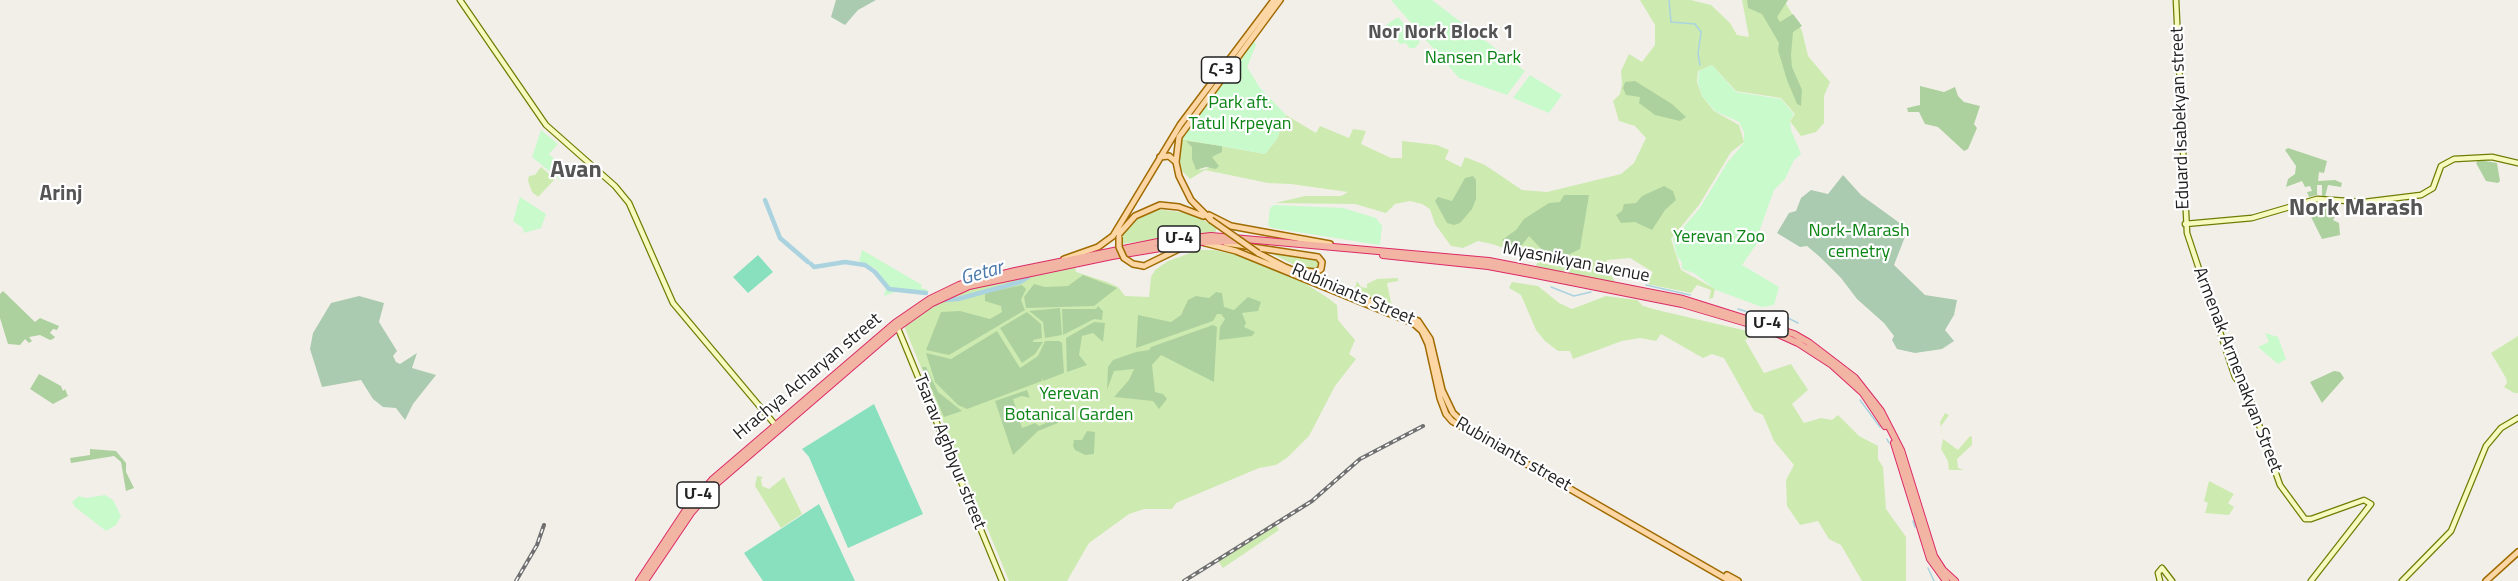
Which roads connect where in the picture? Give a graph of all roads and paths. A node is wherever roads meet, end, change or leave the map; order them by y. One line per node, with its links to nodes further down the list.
1 (460, 0): 25 (main road)
2 (1274, 0): 5 (main road, Հ-3)
3 (1280, 0): 6 (main road, Հ-3)
4 (2176, 0): 13 (main road, Eduard Isabekyan street)
5 (1160, 157): 6 (main road); 10 (main road, Հ-3)
6 (1176, 162): 8 (main road, Rubiniants street / Հ-3)
7 (2518, 163): 13 (main road)
8 (1196, 207): 11 (main road, Rubiniants street); 17 (main road)
9 (1146, 210): 10 (main road); 11 (main road); 14 (main road)
10 (1128, 212): 12 (main road, Հ-3)
11 (1209, 219): 18 (main road, Rubiniants street, bridge)
12 (1121, 224): 14 (main road); 20 (main road)
13 (2185, 224): 36 (main road, Armenak Armenakyan Street)
14 (1119, 235): 16 (main road, bridge)
15 (1206, 241): 16 (highway, Myasnikyan avenue / Մ-4); 19 (main road); 32 (highway, Myasnikyan avenue / Մ-4)
16 (1197, 242): 18 (main road); 20 (highway, Myasnikyan avenue / Մ-4)
17 (1344, 247): 20 (highway, Myasnikyan avenue / Մ-4); 33 (highway, Myasnikyan avenue / Մ-4)
18 (1256, 255): 19 (main road, Rubiniants street); 22 (main road, Rubiniants street)
19 (1272, 261): 22 (main road, Rubiniants Street)
20 (1046, 267): 21 (highway, Hrachya Acharyan street / Մ-4)
21 (896, 325): 25 (highway, Hrachya Acharyan street / Մ-4); 29 (main road, Tsarav Aghbyur street)
22 (1447, 408): 23 (main road, Rubiniants street)
23 (1450, 415): 30 (main road, Rubiniants street); 31 (main road, Rubiniants Street)
24 (2518, 418): 37 (main road)
25 (777, 427): 27 (highway, Hrachya Acharyan street / Մ-4); 28 (highway, Hrachya Acharyan street / Մ-4)
26 (2518, 554): 38 (main road)
27 (639, 581)
28 (645, 581)
29 (1002, 581)
30 (1730, 581)
31 (1738, 581)
32 (1946, 581)
33 (1955, 581)
34 (2160, 581): 35 (main road)
35 (2172, 581)
36 (2311, 581)
37 (2402, 581)
38 (2488, 581)

